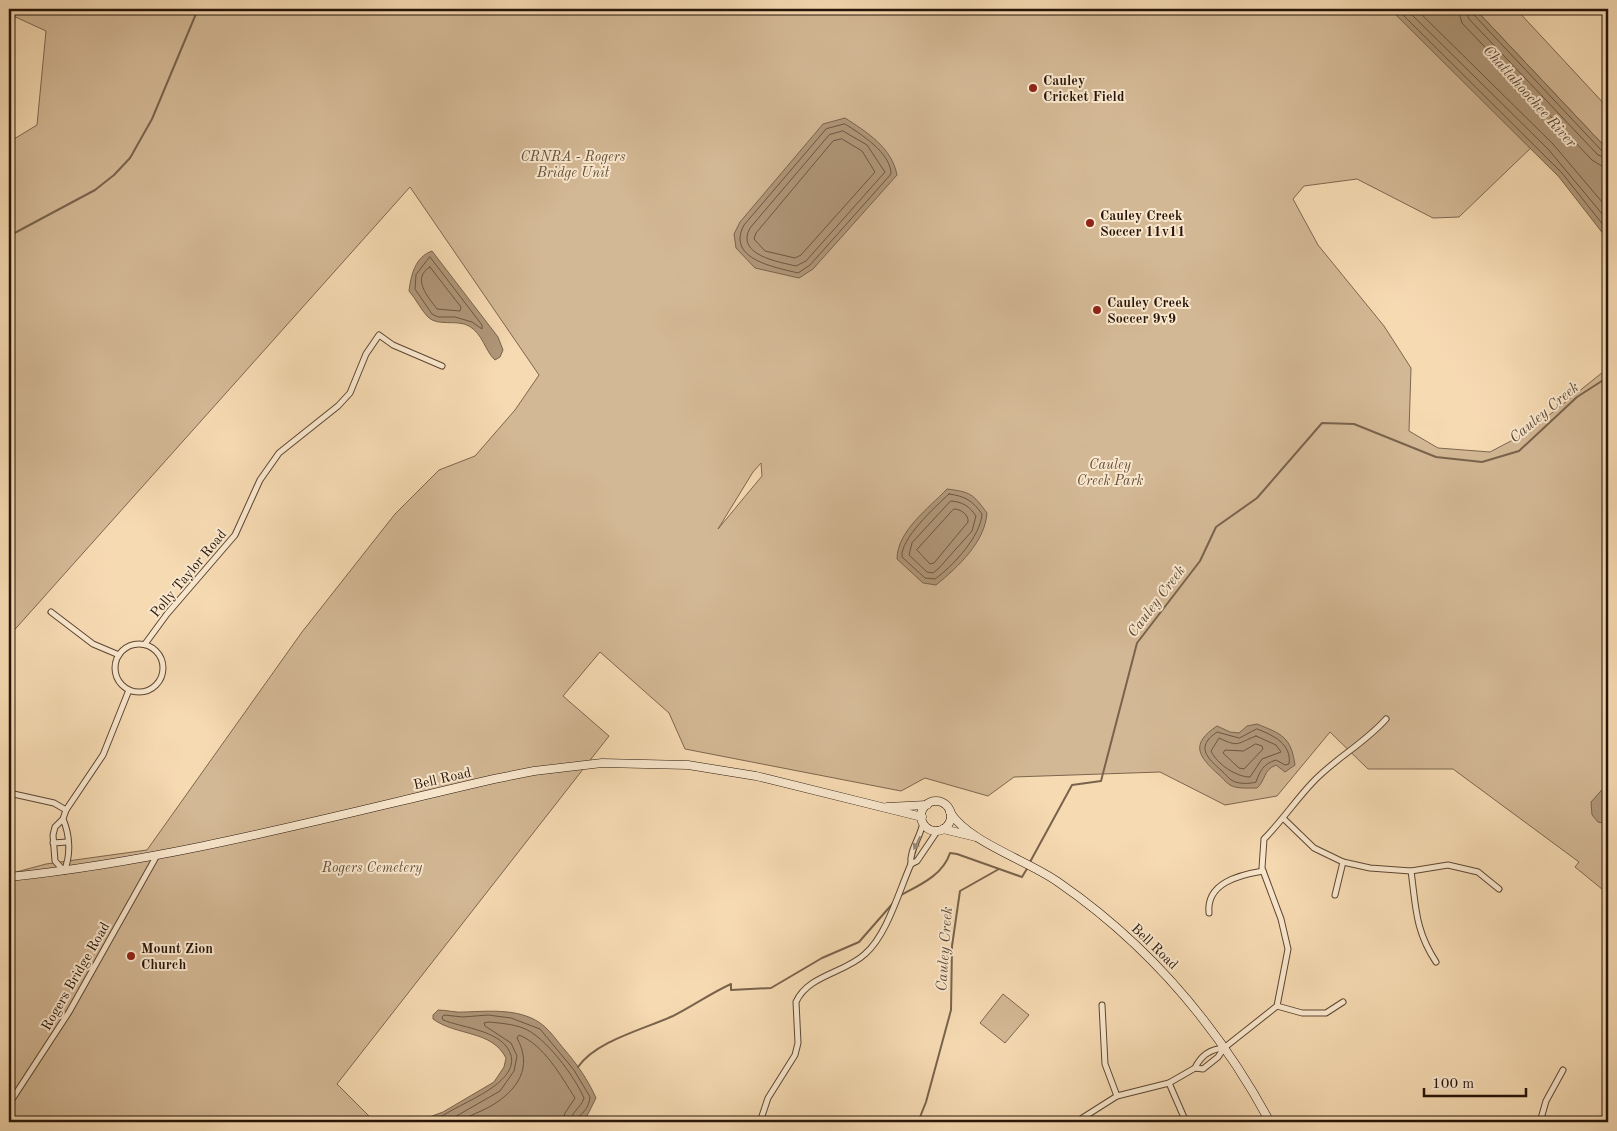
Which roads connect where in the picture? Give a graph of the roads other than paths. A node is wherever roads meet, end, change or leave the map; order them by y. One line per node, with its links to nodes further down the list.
1 (442, 366): 3 (street, Polly Taylor Road)
2 (50, 612): 4 (street)
3 (145, 644): 4 (street); 5 (street)
4 (119, 654): 5 (street)
5 (129, 690): 10 (street)
6 (1386, 719): 13 (street)
7 (9, 793): 10 (street)
8 (926, 805): 9 (street, Bell Road); 11 (street, Bell Road); 14 (street)
9 (883, 808): 14 (street, Bell Road); 19 (street, Bell Road)
10 (66, 810): 12 (street)
11 (950, 812): 15 (street); 16 (street, Bell Road)
12 (63, 819): 17 (street); 18 (street)
13 (1284, 819): 20 (street); 22 (street)
14 (922, 820): 15 (street, Bell Road); 21 (street, one-way to 21)
15 (941, 830): 16 (street, Bell Road); 21 (street)
16 (976, 837): 33 (street, Bell Road)
17 (67, 842): 18 (street); 23 (street)
18 (53, 843): 23 (street)
19 (156, 857): 23 (street, Bell Road); 38 (street, Rogers Bridge Road)
20 (1344, 862): 24 (street); 27 (street)
21 (911, 864): 39 (street)
22 (1263, 870): 28 (street); 32 (street)
23 (64, 871): 25 (street, Bell Road)
24 (1411, 871): 26 (street); 29 (street)
25 (9, 877)
26 (1499, 889)
27 (1335, 895)
28 (1209, 913)
29 (1436, 962)
30 (1343, 1002): 32 (street)
31 (1102, 1005): 37 (street)
32 (1277, 1006): 33 (street)
33 (1224, 1048): 34 (street); 34 (street); 42 (street, Bell Road)
34 (1195, 1068): 36 (street)
35 (1563, 1070): 43 (street)
36 (1169, 1084): 37 (street); 41 (street)
37 (1117, 1096): 40 (street)
38 (9, 1104)
39 (760, 1122)
40 (1076, 1122)
41 (1186, 1122)
42 (1270, 1122)
43 (1540, 1122)

